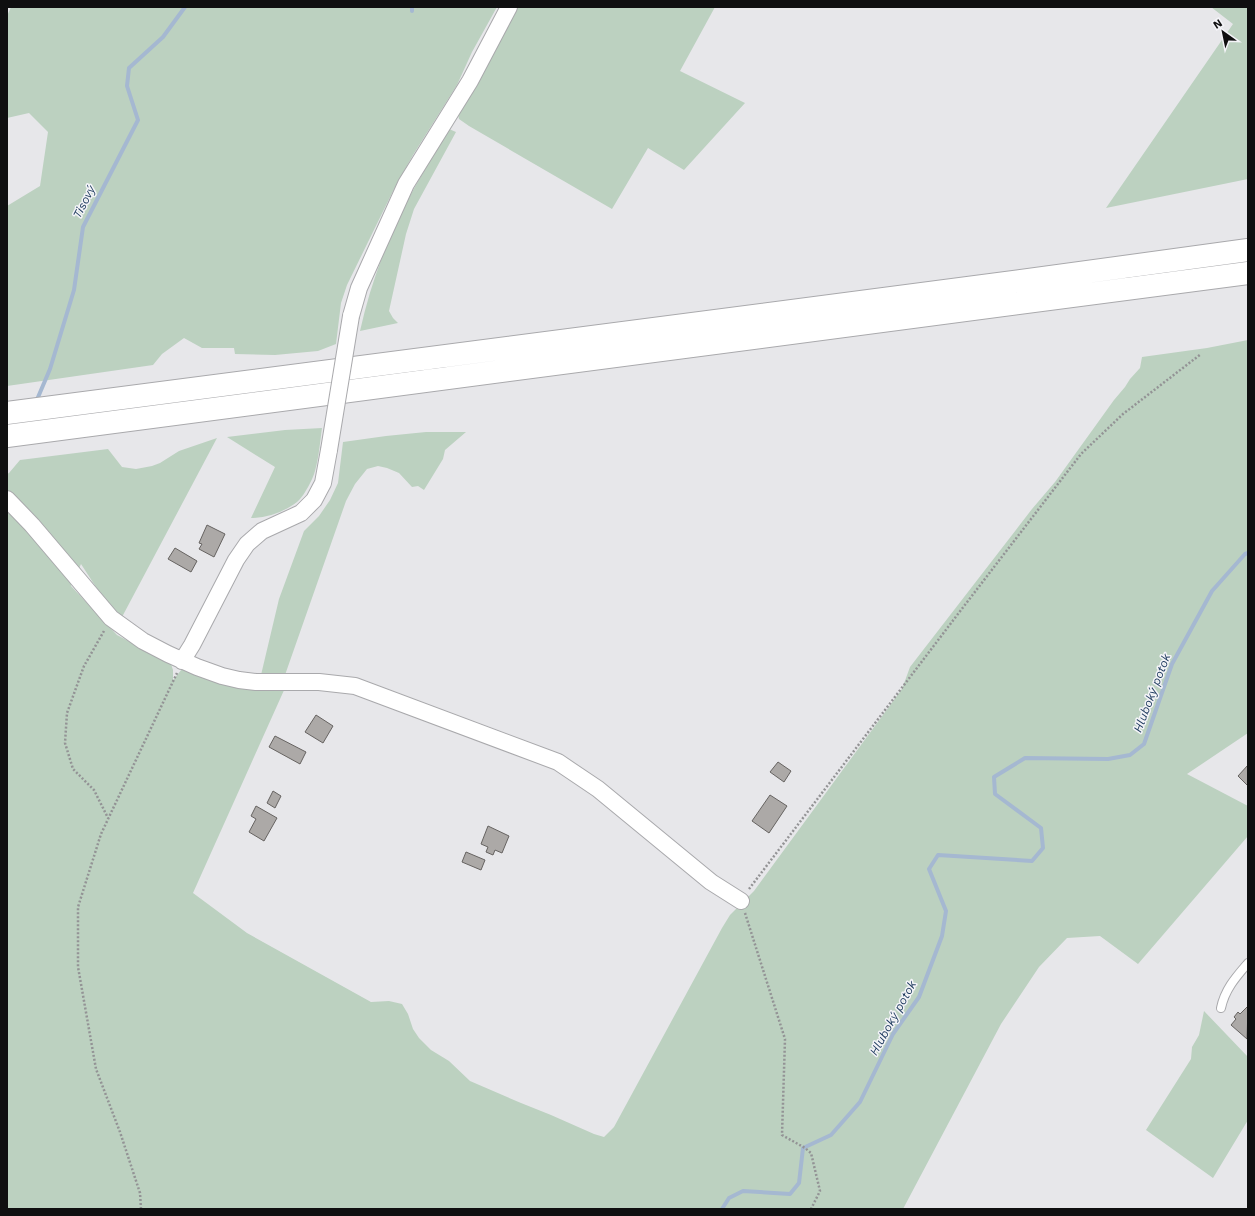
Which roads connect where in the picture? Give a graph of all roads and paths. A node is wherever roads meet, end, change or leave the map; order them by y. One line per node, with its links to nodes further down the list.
1 (509, 7): 9 (street, bridge)
2 (1248, 250): 5 (highway)
3 (1248, 273): 6 (highway)
4 (1201, 354): 11 (path)
5 (7, 413)
6 (7, 436)
7 (7, 499): 8 (street)
8 (111, 618): 9 (street); 10 (path)
9 (182, 661): 10 (path); 11 (street)
10 (108, 819): 14 (path)
11 (741, 900): 15 (path)
12 (1248, 963): 13 (lane)
13 (1221, 1008)
14 (141, 1209)
15 (811, 1209)

